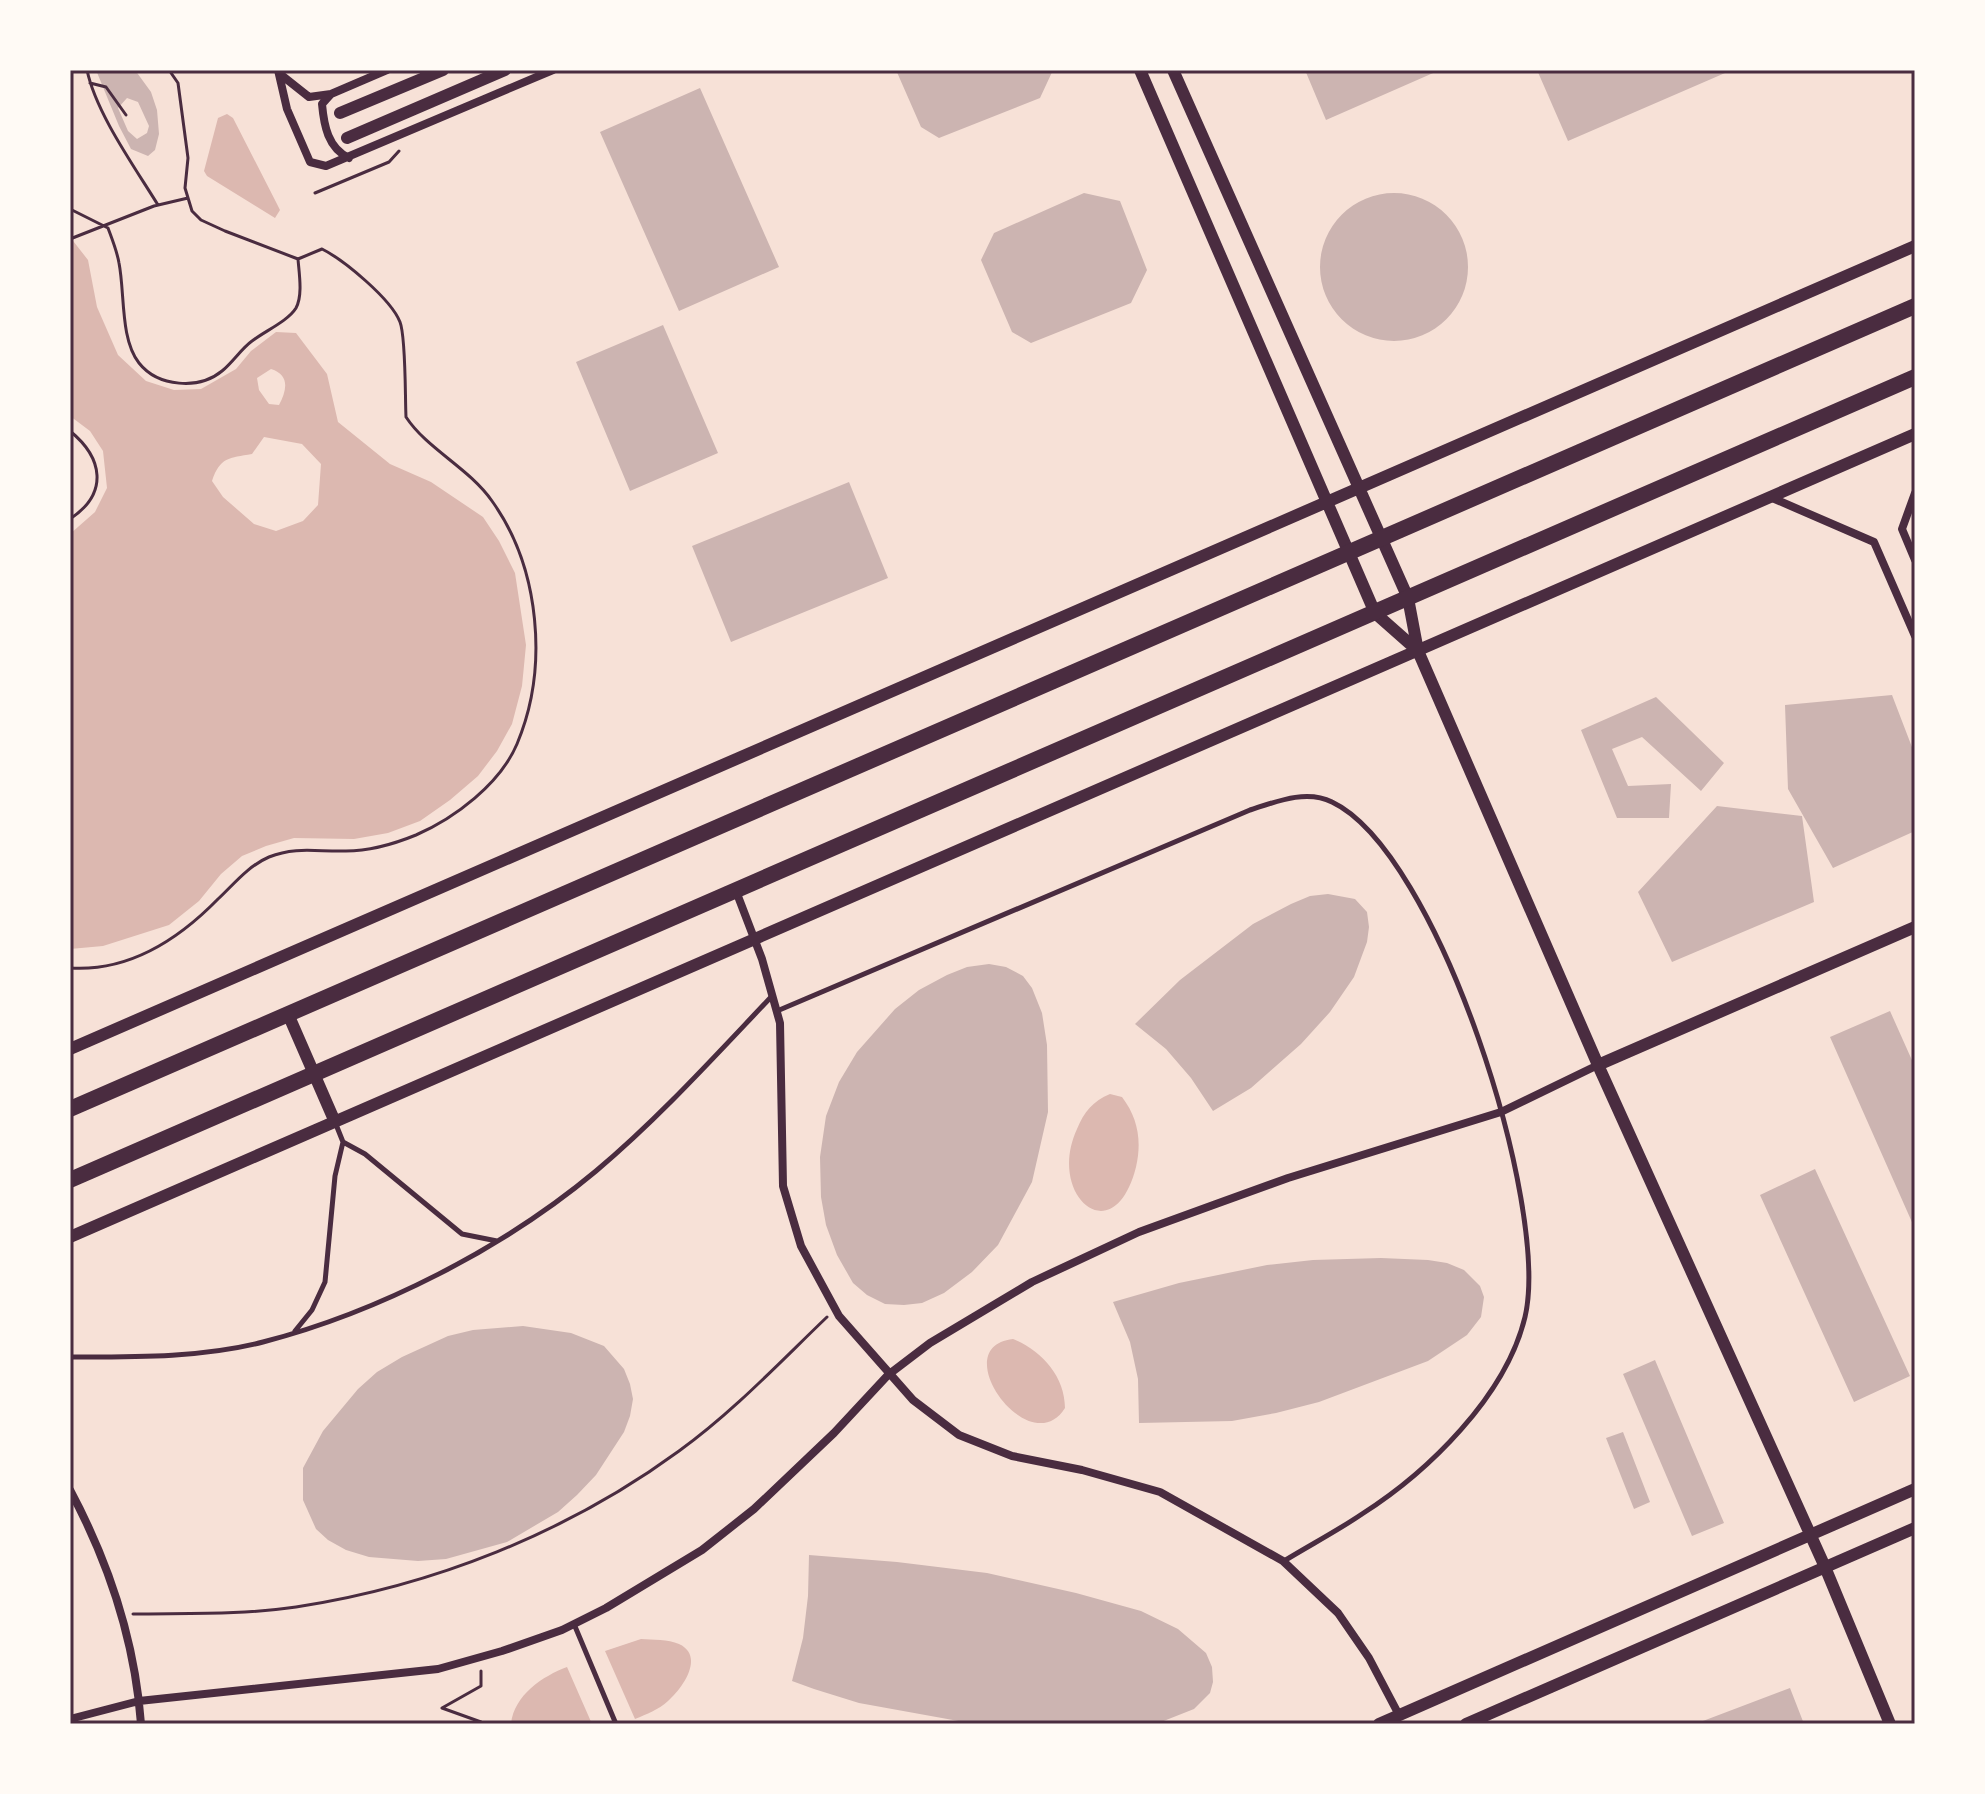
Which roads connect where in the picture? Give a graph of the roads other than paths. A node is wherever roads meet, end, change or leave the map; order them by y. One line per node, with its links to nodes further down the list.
1 (387, 70): 8 (street)
2 (443, 70): 9 (street)
3 (505, 70): 10 (street)
4 (553, 70): 11 (street)
5 (1140, 70): 19 (street)
6 (1173, 70): 16 (street)
7 (278, 72): 8 (street); 11 (street)
8 (331, 94): 11 (street)
9 (340, 113)
10 (347, 138)
11 (349, 158)
12 (1915, 246): 16 (street)
13 (1915, 306): 20 (main road)
14 (1915, 377): 23 (main road)
15 (1915, 434): 18 (street)
16 (1360, 487): 19 (street); 20 (street)
17 (1915, 493): 22 (street)
18 (1770, 497): 25 (street); 26 (street)
19 (1327, 502): 21 (street); 33 (street)
20 (1382, 538): 21 (main road); 23 (street)
21 (1349, 553): 24 (street); 32 (main road)
22 (1915, 560)
23 (1408, 598): 24 (main road); 26 (street)
24 (1375, 613): 26 (street); 27 (main road)
25 (1915, 636)
26 (1418, 651): 29 (street); 34 (street)
27 (736, 891): 29 (street); 35 (main road)
28 (1915, 927): 34 (street)
29 (755, 939): 30 (street); 38 (street)
30 (773, 996): 31 (street); 42 (lane)
31 (777, 1011): 37 (lane); 45 (street)
32 (288, 1014): 35 (street); 36 (main road)
33 (70, 1049)
34 (1598, 1065): 37 (street); 49 (street)
35 (314, 1074): 38 (street); 40 (main road)
36 (70, 1109)
37 (1501, 1112): 45 (street); 50 (lane)
38 (335, 1122): 39 (lane); 41 (street)
39 (343, 1142): 42 (lane); 43 (lane)
40 (70, 1180)
41 (70, 1237)
42 (497, 1241): 43 (lane)
43 (294, 1332): 44 (lane)
44 (70, 1357)
45 (888, 1375): 50 (street); 52 (street)
46 (1915, 1489): 49 (street)
47 (70, 1490): 53 (street)
48 (1915, 1528): 51 (street)
49 (1810, 1534): 51 (street); 54 (street)
50 (1283, 1561): 54 (street)
51 (1825, 1567): 59 (street); 60 (street)
52 (574, 1624): 53 (street); 57 (lane)
53 (139, 1701): 55 (street); 56 (street)
54 (1399, 1715): 58 (street)
55 (70, 1719)
56 (141, 1724)
57 (616, 1724)
58 (1379, 1724)
59 (1466, 1724)
60 (1890, 1724)

